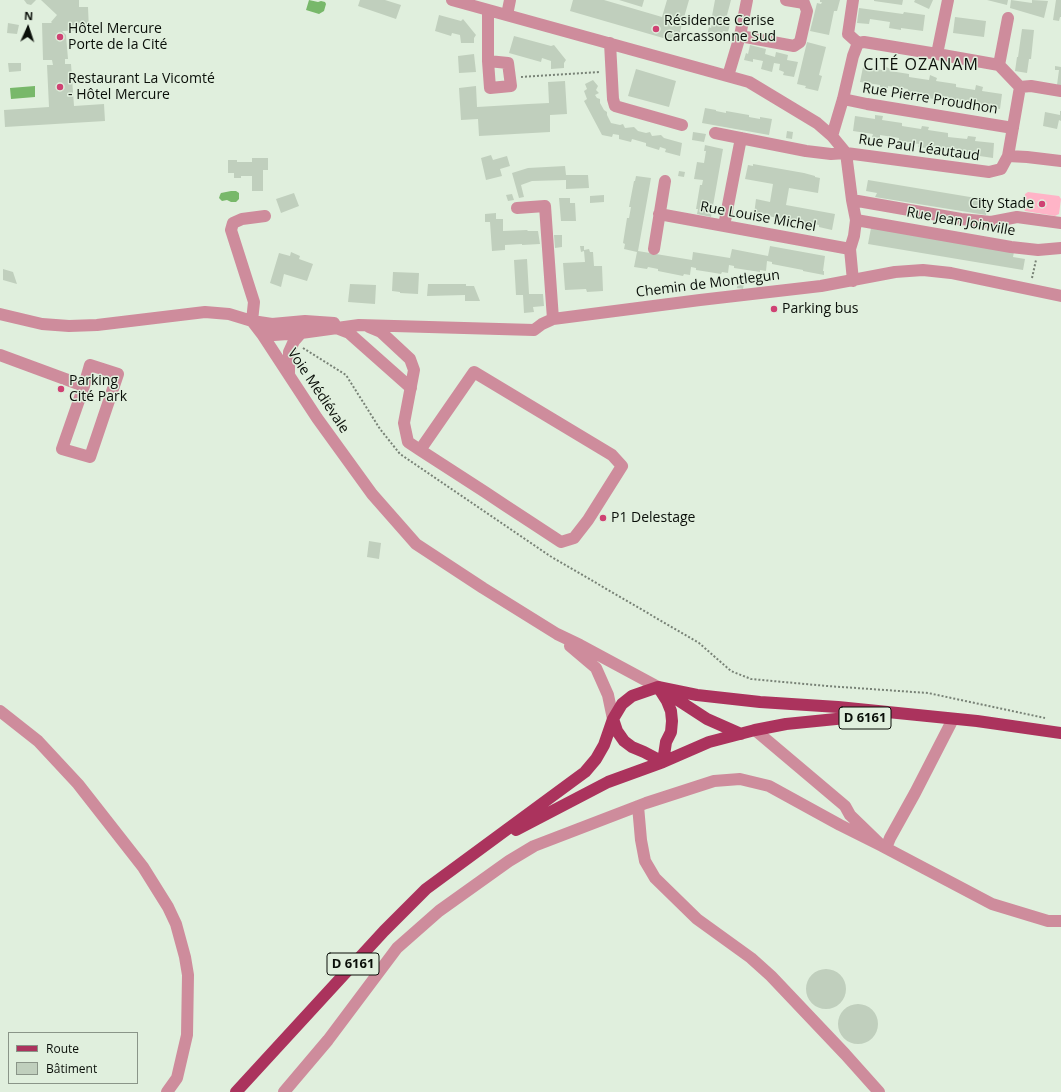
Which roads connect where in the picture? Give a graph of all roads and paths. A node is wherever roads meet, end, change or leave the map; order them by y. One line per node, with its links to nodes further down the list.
1 (452, 0): 7 (street)
2 (510, 0): 8 (street)
3 (747, 0): 10 (street)
4 (786, 0): 10 (street)
5 (853, 0): 12 (street)
6 (948, 0): 13 (street)
7 (488, 10): 8 (street); 14 (street)
8 (507, 15): 11 (street)
9 (1008, 18): 15 (street)
10 (740, 36): 17 (street)
11 (610, 43): 16 (street); 17 (street)
12 (858, 43): 13 (street); 21 (street)
13 (937, 54): 15 (street)
14 (488, 61): 18 (street); 18 (street)
15 (999, 65): 19 (street)
16 (611, 71): 18 (path); 22 (street)
17 (728, 76): 25 (street)
18 (510, 78)
19 (1020, 87): 20 (street); 23 (street)
20 (1061, 91)
21 (843, 99): 23 (street, Rue Pierre Proudhon); 25 (street)
22 (682, 125)
23 (1012, 128): 28 (street)
24 (715, 133): 26 (street, Rue Paul Léautaud)
25 (832, 136): 27 (street)
26 (741, 138): 27 (street, Rue Paul Léautaud); 37 (street)
27 (846, 153): 28 (street, Rue Paul Léautaud); 31 (street)
28 (1008, 156): 29 (street)
29 (1061, 161)
30 (665, 181): 33 (street)
31 (852, 200): 35 (street); 36 (street)
32 (517, 208): 46 (street)
33 (659, 214): 37 (street, Rue Louise Michel); 39 (street)
34 (265, 216): 47 (street)
35 (856, 220): 40 (street); 41 (street, Rue Jean Joinville)
36 (1061, 223)
37 (724, 226): 40 (street, Rue Louise Michel)
38 (1061, 248): 41 (street, Rue Jean Joinville)
39 (654, 249)
40 (850, 249): 42 (street)
41 (1038, 250): 43 (path)
42 (853, 281): 43 (street, Chemin de Montlegun); 46 (street, Chemin de Montlegun)
43 (1030, 290): 44 (street, Chemin de Montlegun)
44 (1061, 296)
45 (0, 314): 47 (street)
46 (553, 319): 48 (street, Chemin de Montlegun)
47 (252, 321): 48 (street, Chemin de Montlegun); 50 (street, Voie Médiévale)
48 (362, 325): 49 (street, Chemin de Montlegun); 55 (street)
49 (335, 328): 51 (street, Chemin de Montlegun); 55 (street)
50 (262, 334): 51 (street, Chemin de Montlegun); 53 (street, Voie Médiévale)
51 (298, 337): 53 (street); 60 (path)
52 (0, 355): 54 (street)
53 (288, 374): 57 (street, Voie Médiévale)
54 (84, 386): 54 (street)
55 (411, 388): 56 (street)
56 (420, 450): 56 (street)
57 (557, 634): 58 (street); 61 (street)
58 (658, 687): 61 (main road); 63 (main road); 66 (main road); 67 (main road)
59 (0, 711): 72 (street)
60 (1048, 718)
61 (613, 719): 67 (main road); 70 (main road)
62 (952, 721): 63 (main road, D 6161); 64 (main road, D 6161); 69 (street)
63 (977, 721): 65 (main road, D 6161)
64 (755, 730): 66 (main road, D 6161); 69 (street)
65 (1061, 733)
66 (741, 734): 67 (main road, D 6161)
67 (663, 762): 70 (main road, D 6161)
68 (638, 806): 69 (street); 74 (street); 75 (street)
69 (884, 847): 71 (street)
70 (481, 848): 73 (main road, D 6161)
71 (1061, 921)
72 (167, 1092)
73 (236, 1092)
74 (284, 1092)
75 (879, 1092)

